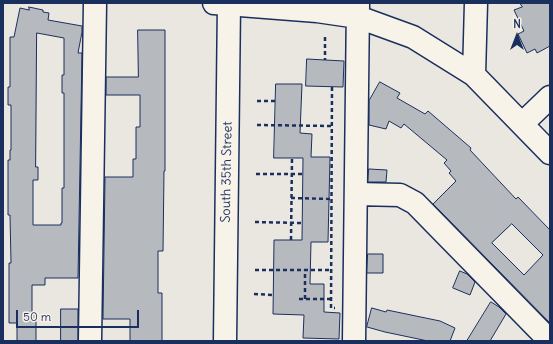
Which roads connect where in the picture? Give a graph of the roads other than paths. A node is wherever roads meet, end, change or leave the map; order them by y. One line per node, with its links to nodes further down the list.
1 (95, 3): 10 (street)
2 (224, 3): 4 (street); 11 (street, South 35th Street)
3 (476, 3): 5 (street)
4 (358, 10): 5 (street); 9 (street)
5 (474, 75): 7 (street)
6 (550, 97): 7 (street)
7 (522, 124): 8 (street)
8 (550, 153)
9 (356, 194): 12 (street); 13 (street)
10 (90, 341)
11 (225, 341)
12 (354, 341)
13 (550, 341)

